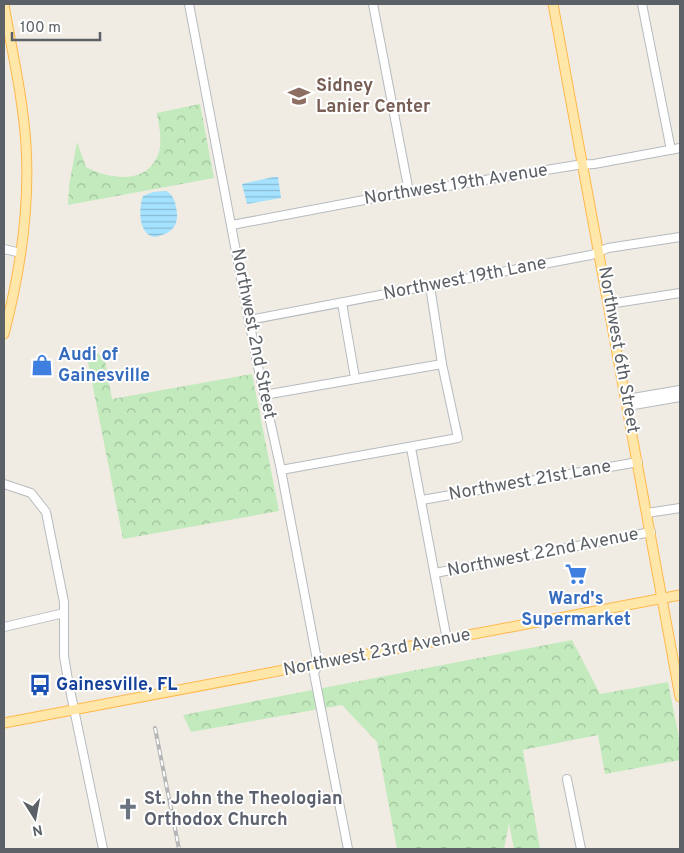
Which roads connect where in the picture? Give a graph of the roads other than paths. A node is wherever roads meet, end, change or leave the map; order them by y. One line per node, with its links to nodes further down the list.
1 (4, 4): 14 (main road)
2 (190, 4): 10 (street, Northwest 2nd Street)
3 (373, 4): 9 (street)
4 (553, 4): 8 (main road, Northwest 6th Street)
5 (642, 4): 7 (street)
6 (680, 148): 7 (street, Northwest 19th Avenue)
7 (671, 150): 8 (street, Northwest 19th Avenue)
8 (584, 164): 9 (street, Northwest 19th Avenue); 13 (main road, Northwest 6th Street)
9 (409, 192): 10 (street, Northwest 19th Avenue)
10 (232, 225): 19 (street, Northwest 2nd Street)
11 (680, 236): 13 (street, Northwest 19th Lane)
12 (4, 249): 14 (street)
13 (600, 251): 15 (street, Northwest 19th Lane); 18 (main road, Northwest 6th Street)
14 (21, 252): 20 (main road)
15 (430, 286): 17 (street, Northwest 19th Lane); 21 (street)
16 (680, 294): 18 (street)
17 (342, 303): 19 (street, Northwest 19th Lane); 22 (street)
18 (609, 304): 26 (main road, Northwest 6th Street)
19 (249, 320): 24 (street, Northwest 2nd Street)
20 (4, 334)
21 (442, 364): 22 (street); 27 (street)
22 (355, 378): 24 (street)
23 (680, 390): 26 (street)
24 (264, 395): 29 (street, Northwest 2nd Street)
25 (680, 397): 26 (street)
26 (627, 402): 28 (main road, Northwest 6th Street)
27 (412, 448): 29 (street); 31 (street)
28 (638, 462): 31 (street, Northwest 21st Lane); 33 (main road, Northwest 6th Street)
29 (281, 470): 41 (street, Northwest 2nd Street)
30 (4, 484): 38 (street)
31 (422, 500): 35 (street)
32 (680, 508): 33 (street, Northwest 22nd Avenue)
33 (647, 513): 34 (main road, Northwest 6th Street)
34 (650, 532): 35 (street, Northwest 22nd Avenue); 37 (main road, Northwest 6th Street)
35 (434, 573): 40 (street)
36 (680, 595): 37 (main road, Northwest 23rd Avenue)
37 (662, 598): 40 (main road, Northwest 23rd Avenue); 42 (main road, Northwest 6th Street)
38 (64, 614): 39 (street); 44 (street)
39 (4, 627)
40 (447, 640): 41 (main road, Northwest 23rd Avenue)
41 (318, 665): 44 (main road, Northwest 23rd Avenue); 48 (street, Northwest 2nd Street)
42 (679, 679): 43 (main road, Northwest 6th Street)
43 (680, 697)
44 (74, 710): 45 (main road, Northwest 23rd Avenue); 47 (street)
45 (4, 724)
46 (567, 779): 49 (street)
47 (103, 849)
48 (348, 849)
49 (581, 849)

